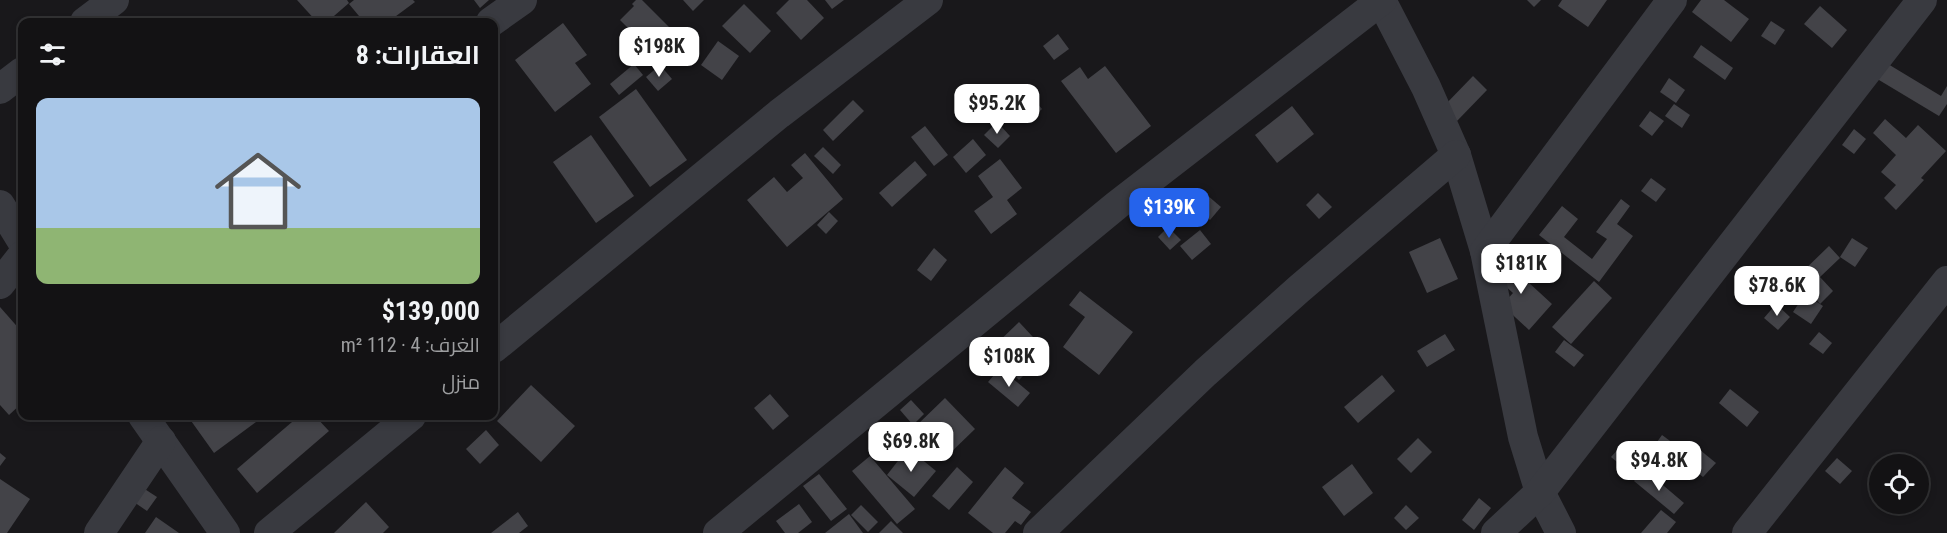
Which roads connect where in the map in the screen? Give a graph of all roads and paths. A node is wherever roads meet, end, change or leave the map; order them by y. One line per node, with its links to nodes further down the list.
1 (114, 0): 7 (street)
2 (522, 0): 8 (street)
3 (928, 0): 18 (street)
4 (1381, 0): 11 (street); 26 (street)
5 (1672, 0): 14 (street)
6 (1922, 0): 22 (street)
7 (90, 18)
8 (497, 18)
9 (18, 75): 10 (street)
10 (0, 90)
11 (1456, 155): 14 (street); 27 (street)
12 (0, 205): 13 (street)
13 (18, 234)
14 (1485, 251): 22 (street)
15 (18, 261): 17 (street)
16 (1947, 281): 30 (street)
17 (0, 284)
18 (498, 345)
19 (146, 420): 21 (street)
20 (406, 420): 25 (street)
21 (161, 441): 23 (street); 24 (street)
22 (1540, 492): 28 (street); 29 (street)
23 (99, 533)
24 (225, 533)
25 (269, 533)
26 (718, 533)
27 (1038, 533)
28 (1497, 533)
29 (1561, 533)
30 (1747, 533)

